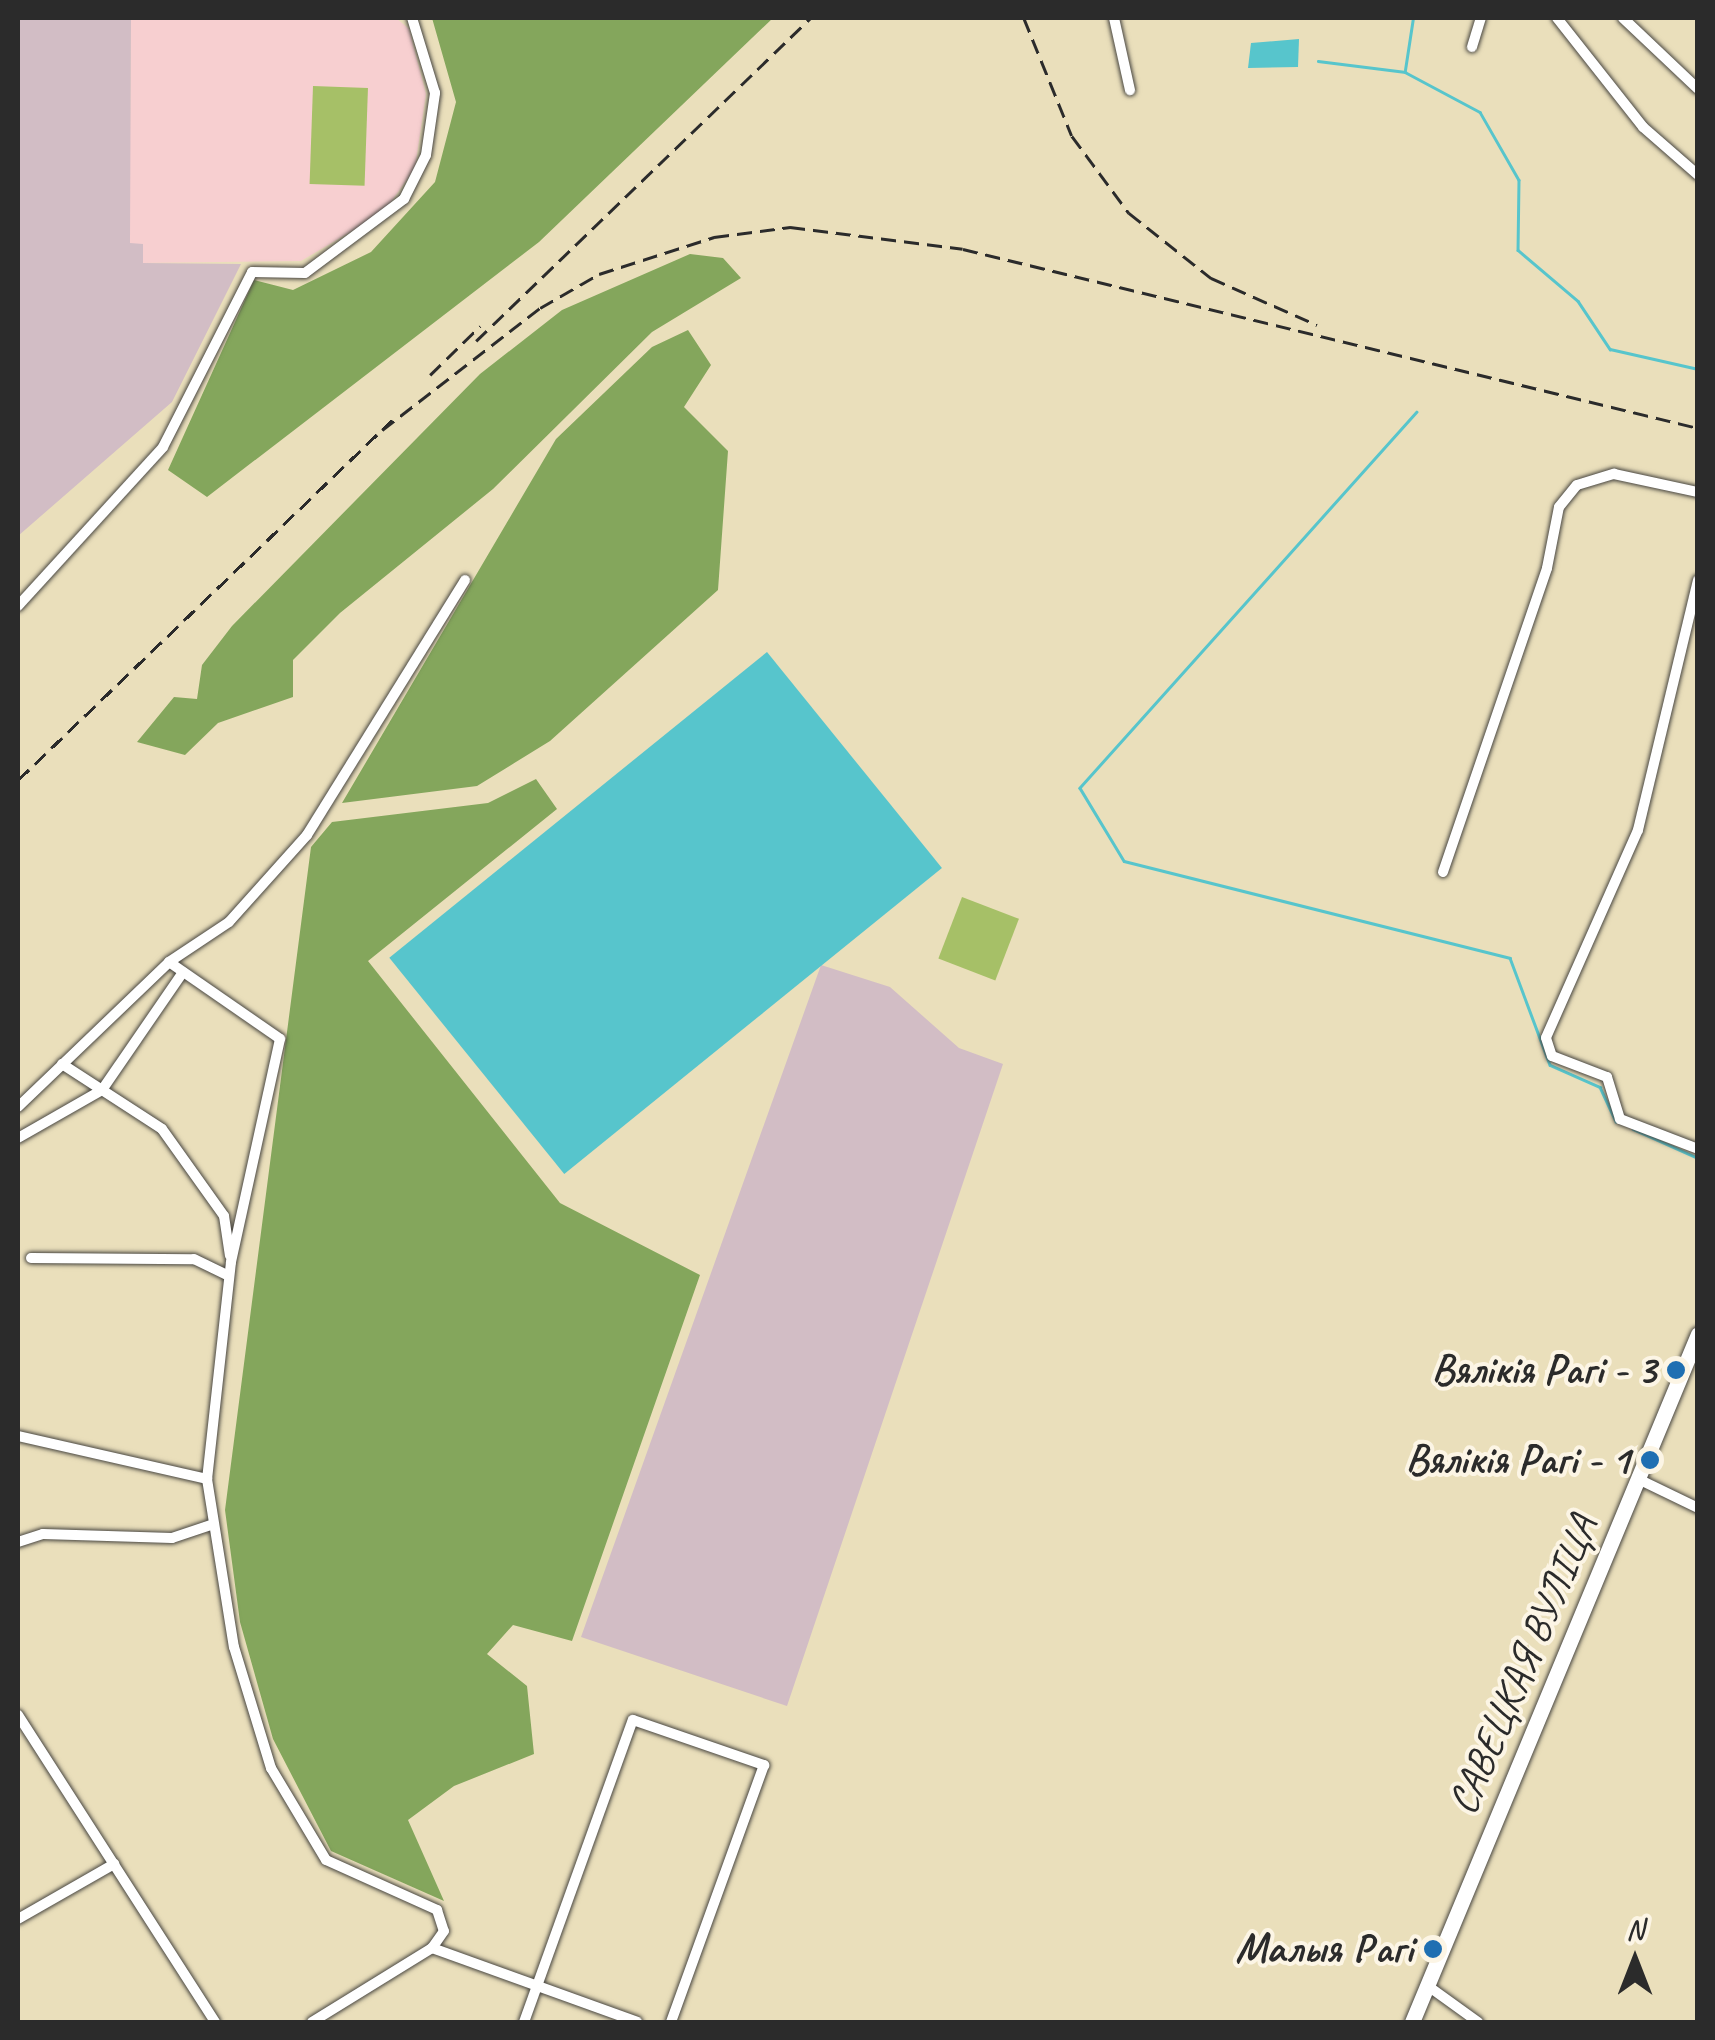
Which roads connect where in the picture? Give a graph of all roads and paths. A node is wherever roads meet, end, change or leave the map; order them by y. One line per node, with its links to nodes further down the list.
1 (412, 18): 13 (street)
2 (1114, 18): 8 (street)
3 (1481, 18): 6 (street)
4 (1557, 18): 9 (street)
5 (1623, 18): 7 (street)
6 (1472, 47)
7 (1698, 89)
8 (1130, 90)
9 (1698, 175)
10 (1698, 492): 14 (street)
11 (465, 580): 15 (street)
12 (1698, 580): 21 (street)
13 (18, 606)
14 (1442, 872)
15 (169, 962): 16 (street); 17 (street)
16 (183, 972): 18 (street); 23 (street)
17 (62, 1064): 18 (street); 19 (street)
18 (102, 1090): 20 (street); 23 (street)
19 (18, 1107)
20 (18, 1138)
21 (1698, 1148)
22 (30, 1258): 24 (street)
23 (231, 1262): 24 (street)
24 (230, 1276): 27 (street)
25 (1698, 1334): 28 (main road, САВЕЦКАЯ ВУЛІЦА)
26 (18, 1436): 27 (street)
27 (206, 1479): 30 (street)
28 (1638, 1480): 29 (street); 36 (main road, САВЕЦКАЯ ВУЛІЦА)
29 (1698, 1508)
30 (214, 1524): 31 (street); 35 (street)
31 (18, 1542)
32 (18, 1715): 33 (street)
33 (114, 1864): 34 (street); 38 (street)
34 (18, 1919)
35 (432, 1948): 37 (street); 39 (street)
36 (1428, 1986): 43 (main road, САВЕЦКАЯ ВУЛІЦА); 44 (street)
37 (536, 1988): 40 (street); 41 (street); 42 (street)
38 (215, 2022)
39 (312, 2022)
40 (524, 2022)
41 (638, 2022)
42 (670, 2022)
43 (1412, 2022)
44 (1478, 2022)

